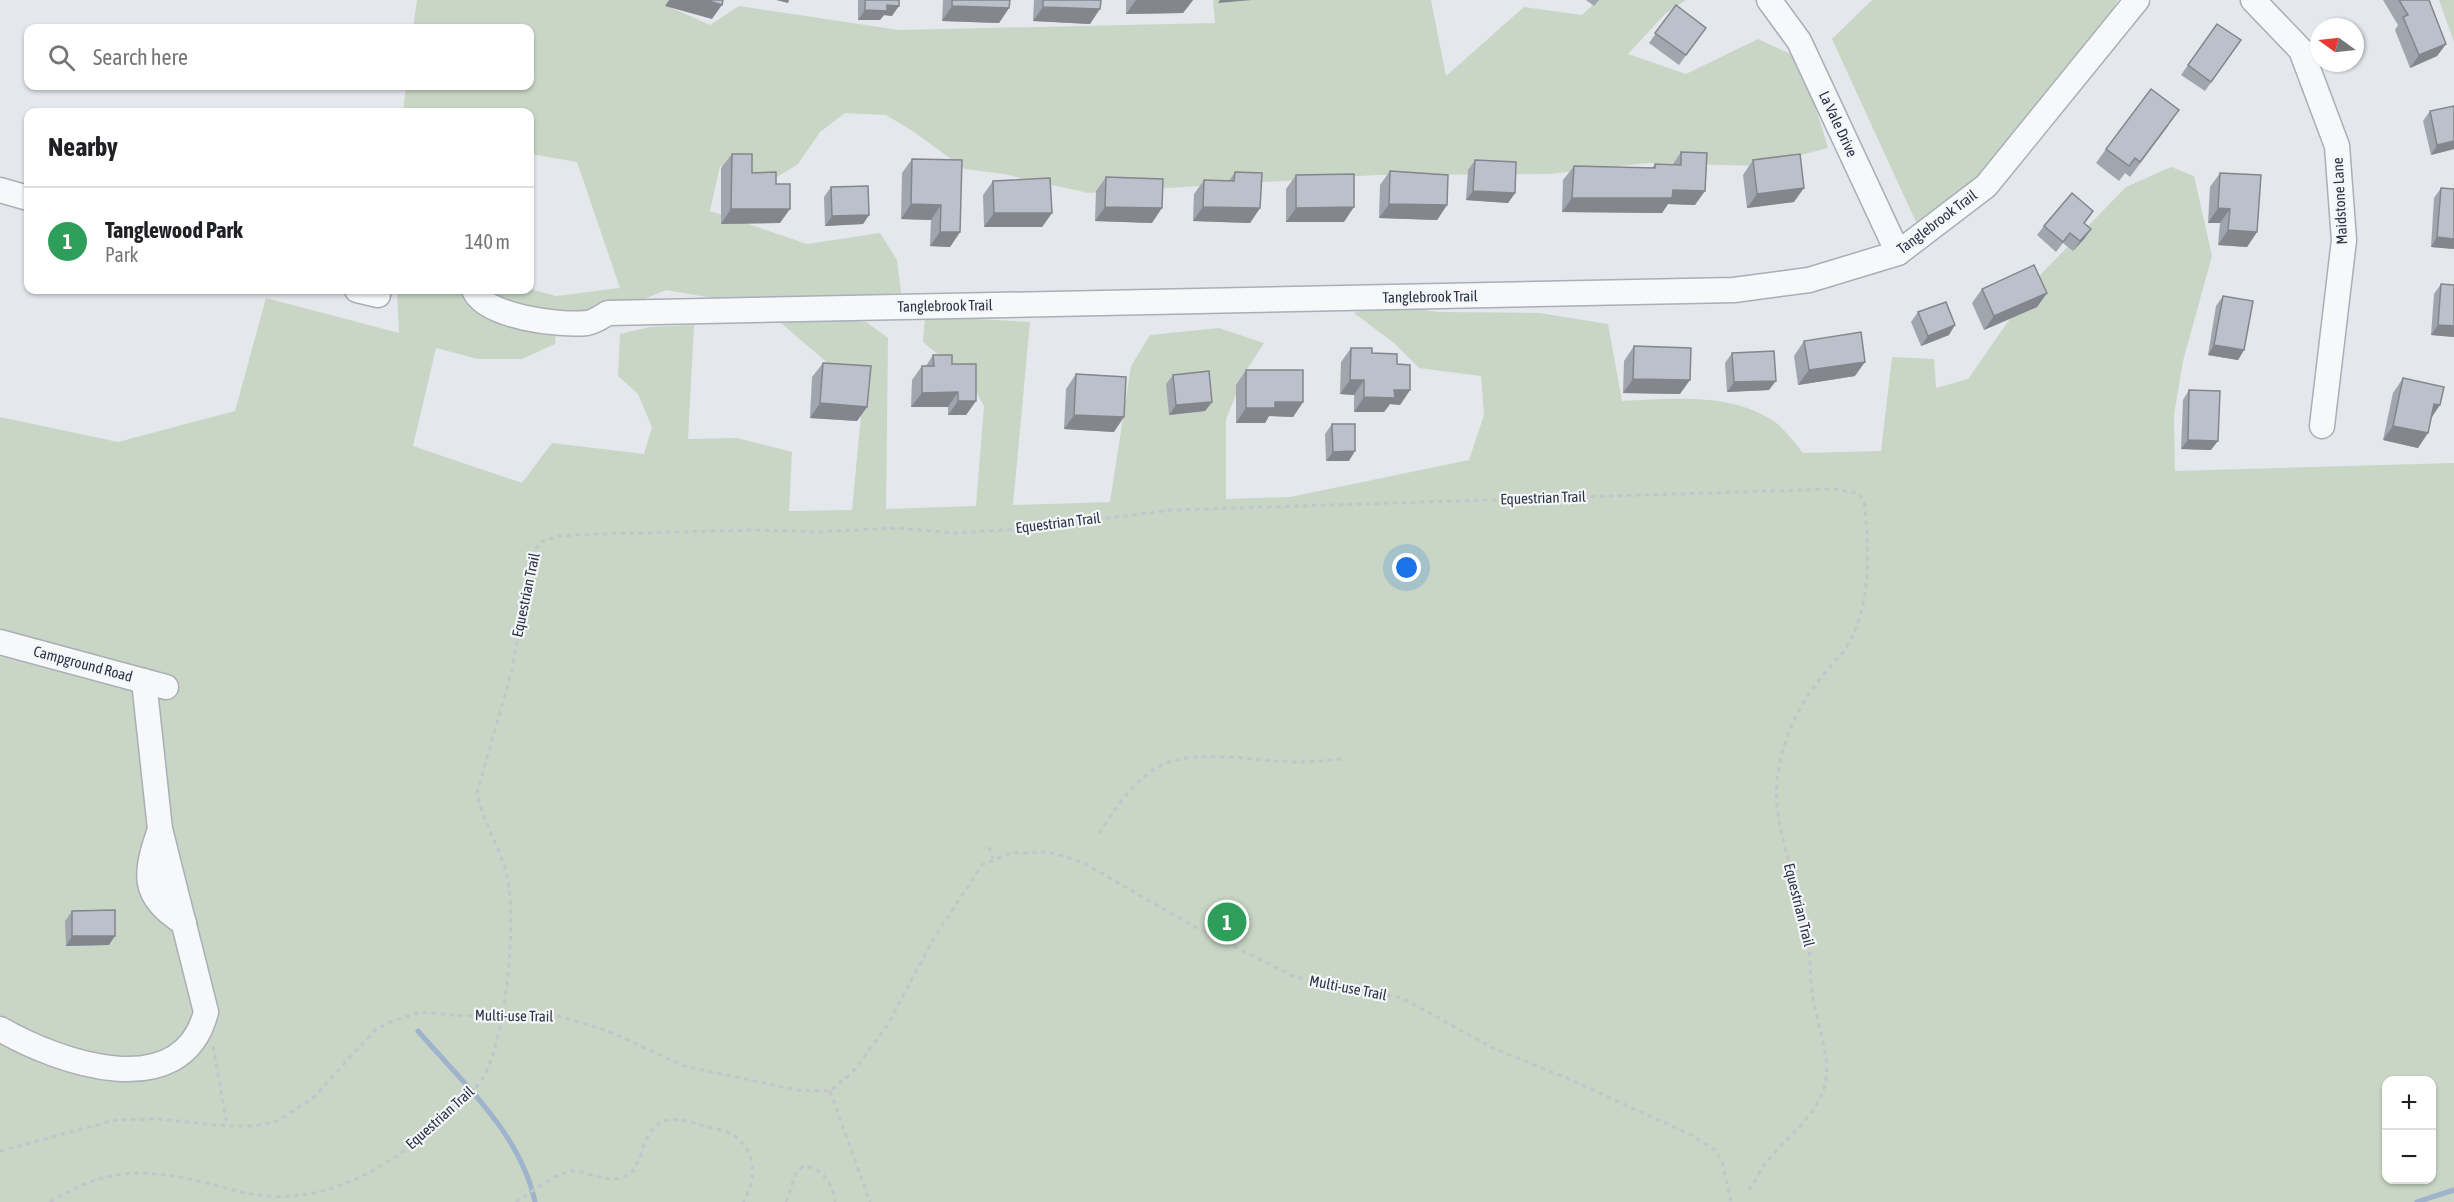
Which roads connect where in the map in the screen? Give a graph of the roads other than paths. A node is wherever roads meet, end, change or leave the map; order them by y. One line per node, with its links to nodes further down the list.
1 (1769, 0): 6 (street, La Vale Drive)
2 (2137, 0): 6 (street, Tanglebrook Trail)
3 (2253, 0): 8 (street, Maidstone Lane)
4 (0, 190): 5 (street)
5 (24, 197)
6 (1898, 253): 7 (street, Tanglebrook Trail)
7 (475, 294)
8 (2322, 426)
9 (0, 642): 10 (street, Campground Road)
10 (0, 1029)

